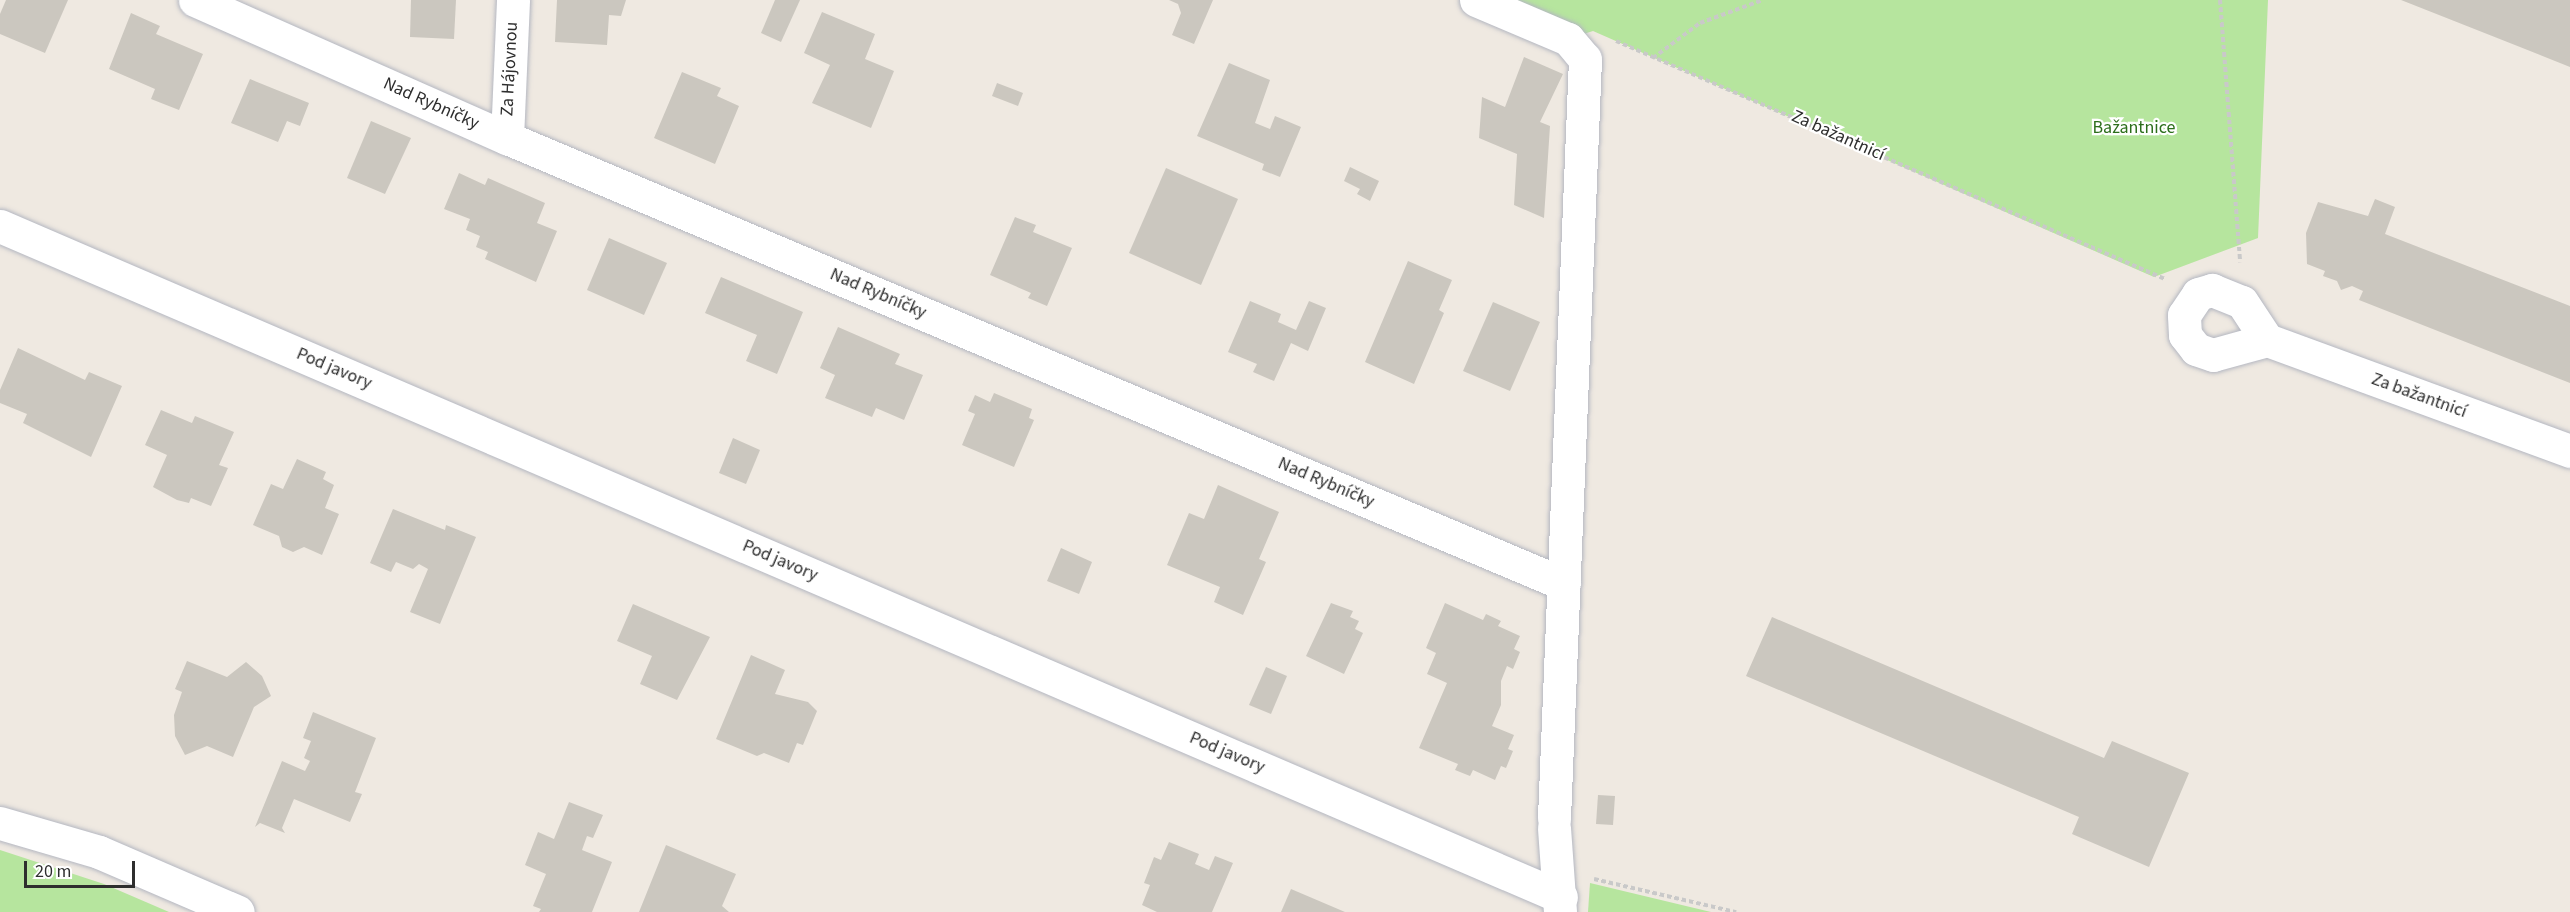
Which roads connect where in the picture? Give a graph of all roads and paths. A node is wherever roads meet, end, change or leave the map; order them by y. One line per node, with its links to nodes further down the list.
1 (195, 0): 8 (street, Nad Rybníčky)
2 (513, 0): 8 (street, Za Hájovnou)
3 (1476, 0): 6 (street)
4 (1763, 0): 7 (path)
5 (2220, 0): 11 (path)
6 (1568, 39): 7 (path, Za bažantnicí); 14 (street)
7 (1653, 58): 10 (path, Za bažantnicí)
8 (507, 138): 14 (street, Nad Rybníčky)
9 (0, 226): 16 (street, Pod javory)
10 (2198, 294): 11 (street); 12 (street)
11 (2242, 302): 12 (street)
12 (2268, 340): 13 (street, Za bažantnicí)
13 (2570, 451)
14 (1564, 584): 16 (street)
15 (0, 823): 17 (street)
16 (1559, 892): 18 (path)
17 (238, 912)
18 (1736, 912)

